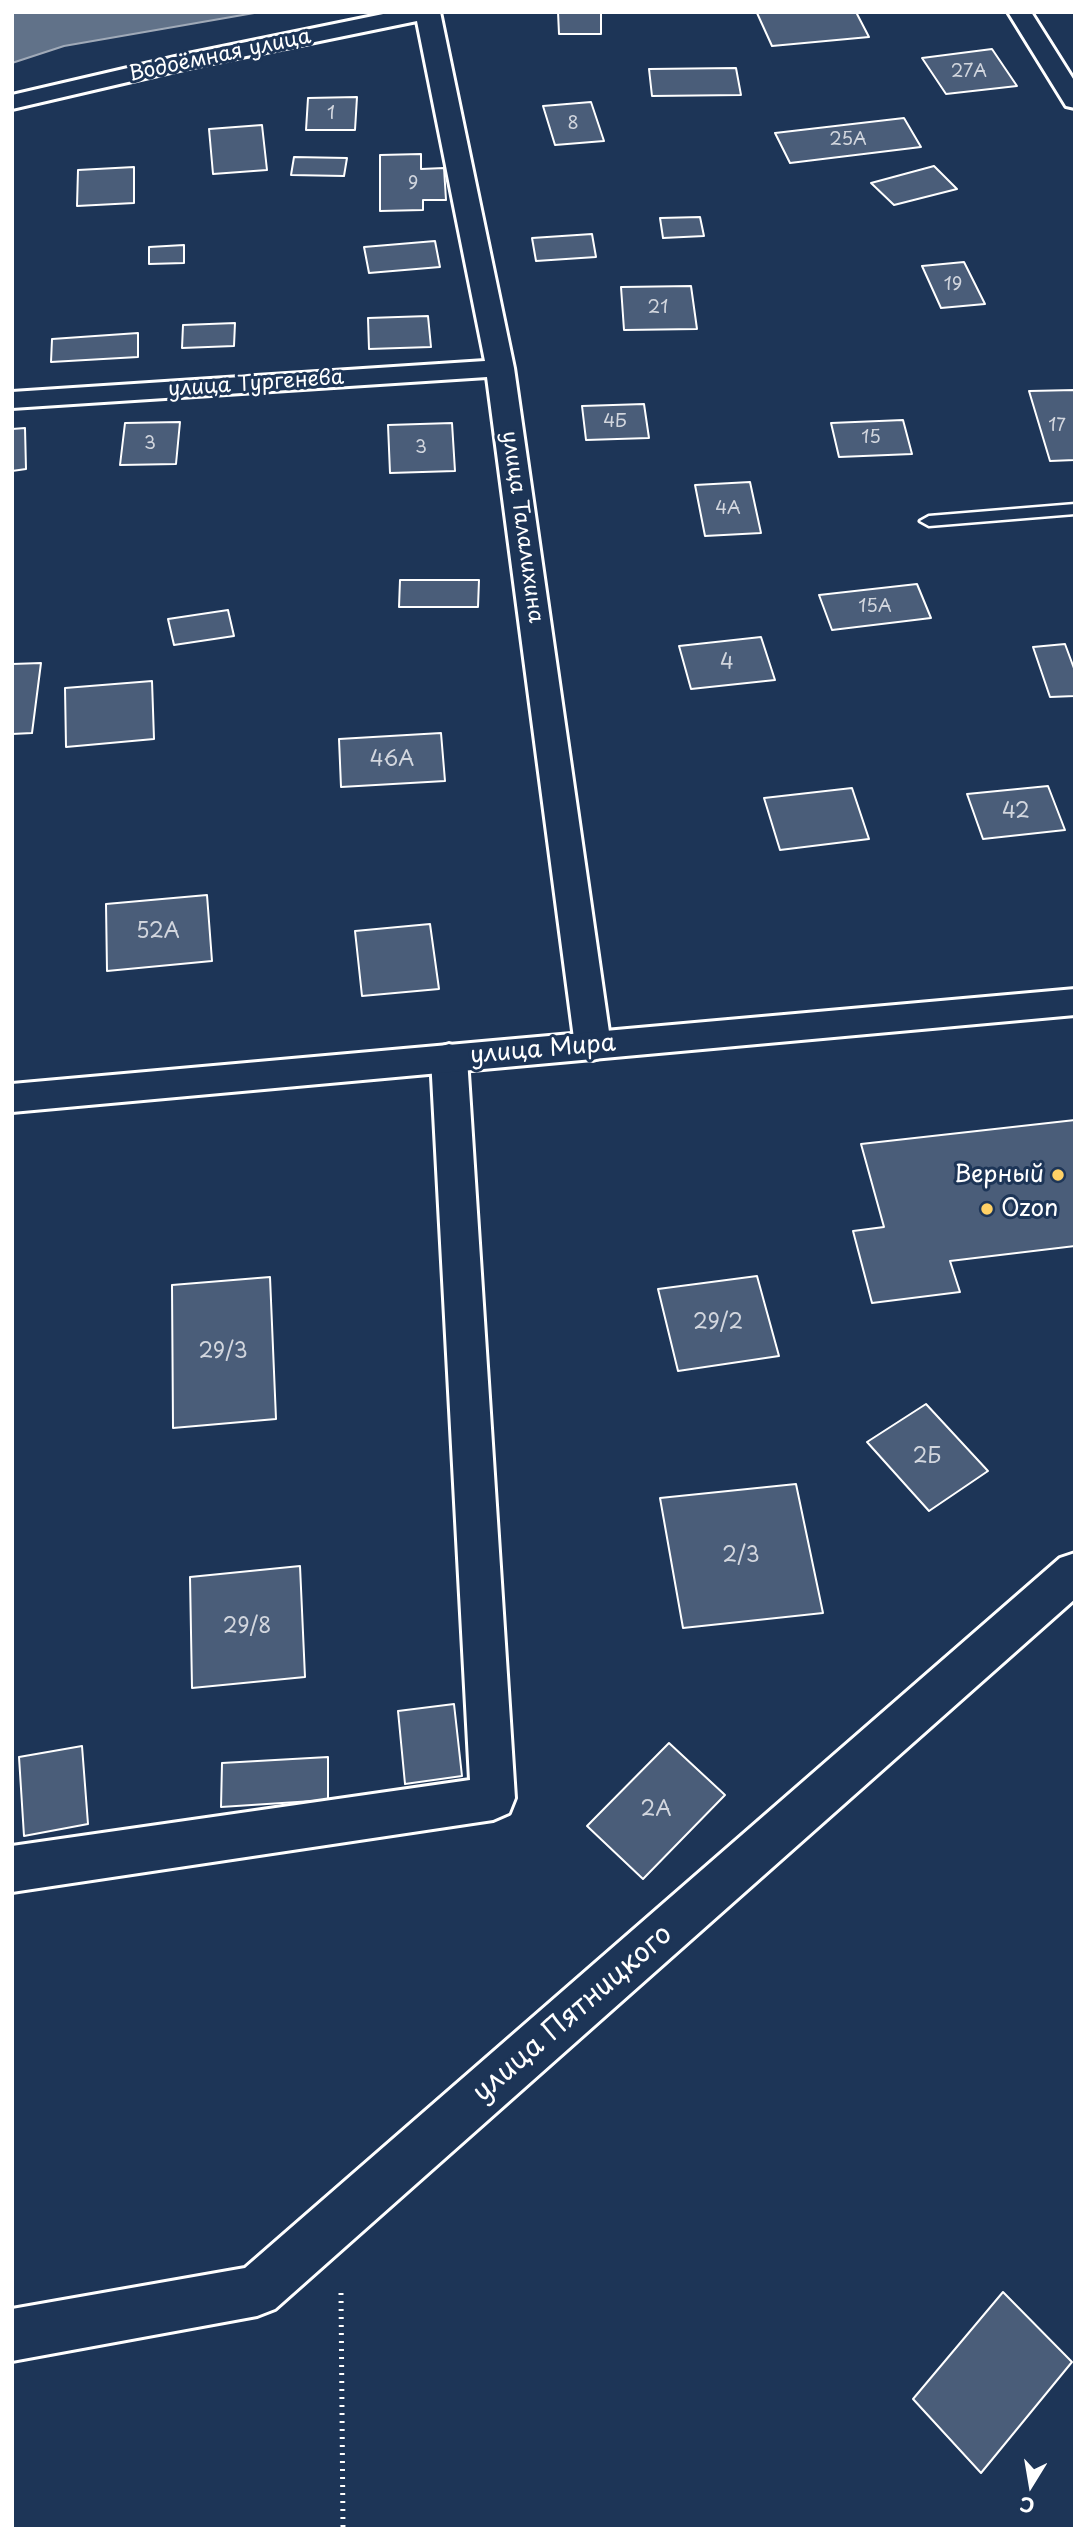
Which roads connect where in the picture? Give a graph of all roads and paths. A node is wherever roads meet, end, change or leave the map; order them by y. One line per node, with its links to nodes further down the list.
1 (428, 12): 4 (street, Водоёмная улица); 5 (street, улица Талалихина)
2 (1019, 12): 3 (street)
3 (1075, 101)
4 (12, 102)
5 (500, 368): 6 (street, улица Тургенева); 10 (street, улица Талалихина)
6 (12, 400)
7 (1075, 509): 8 (lane)
8 (929, 521)
9 (1075, 1002): 10 (street, улица Мира)
10 (593, 1046): 11 (street, улица Мира)
11 (449, 1058): 12 (street, улица Мира); 14 (street)
12 (12, 1098)
13 (1075, 1572): 15 (street, улица Пятницкого)
14 (12, 1869)
15 (340, 2218): 16 (street, улица Пятницкого); 17 (path)
16 (12, 2335)
17 (343, 2529)

